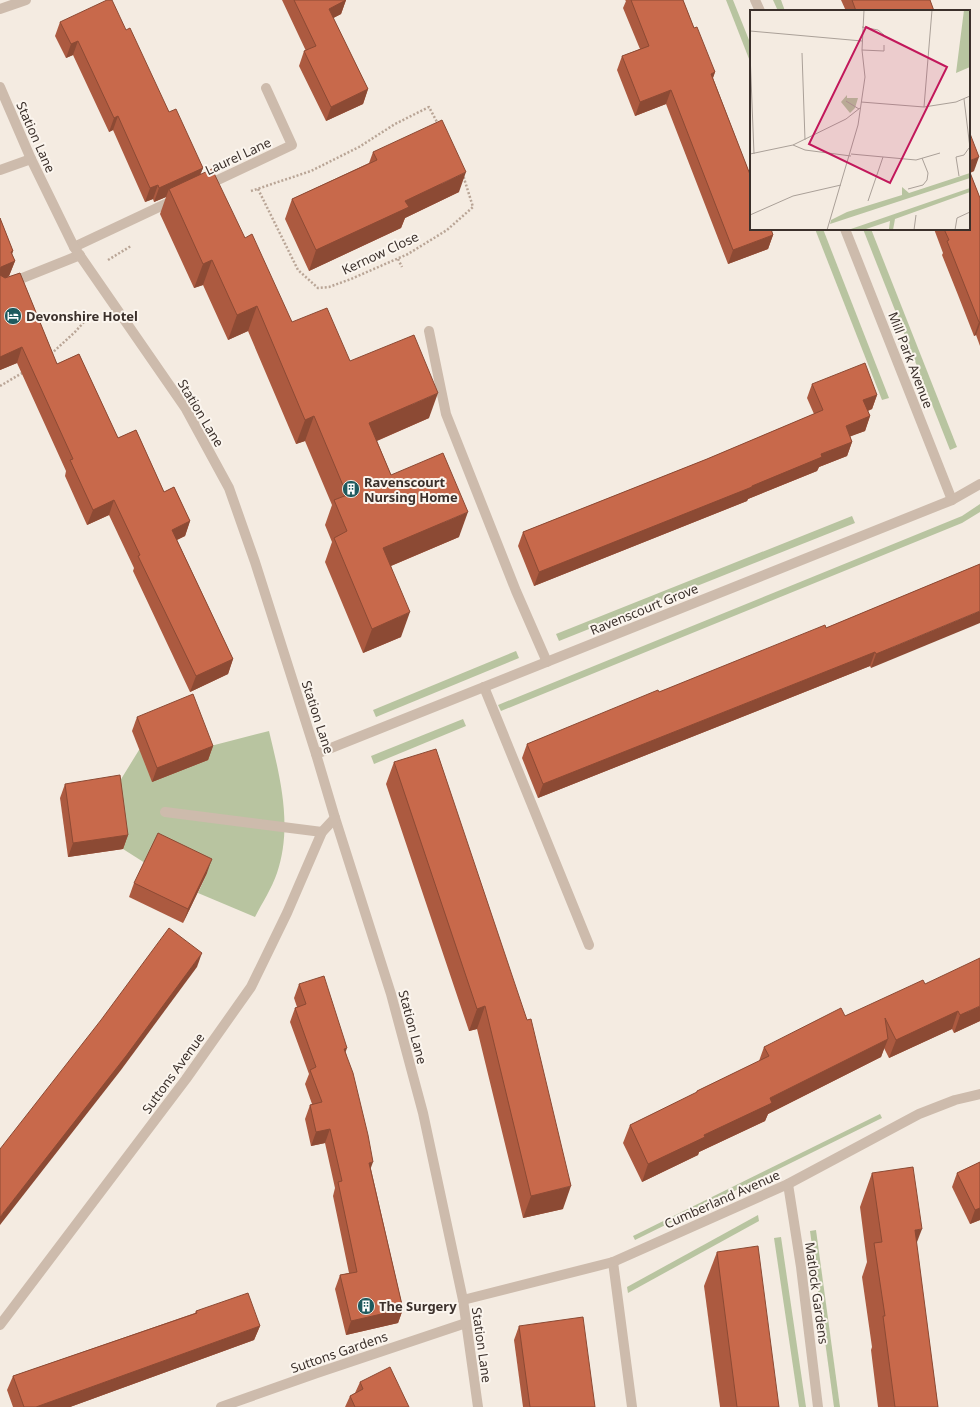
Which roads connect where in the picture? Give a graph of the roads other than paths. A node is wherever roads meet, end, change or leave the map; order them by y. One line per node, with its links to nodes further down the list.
1 (26, 0): 3 (street)
2 (755, 0): 4 (street)
3 (0, 10)
4 (760, 10)
5 (0, 87): 7 (street, Station Lane)
6 (266, 88): 9 (street, Laurel Lane)
7 (31, 159): 8 (street); 12 (street, Station Lane)
8 (0, 170)
9 (196, 190)
10 (181, 197): 12 (street)
11 (845, 230): 16 (street, Mill Park Avenue)
12 (77, 251): 13 (street); 19 (street, Station Lane)
13 (0, 287)
14 (429, 331): 17 (street)
15 (980, 484): 16 (street, Ravenscourt Grove)
16 (952, 500): 17 (street, Ravenscourt Grove)
17 (547, 662): 18 (street, Ravenscourt Grove)
18 (484, 687): 19 (street, Ravenscourt Grove); 23 (street)
19 (316, 754): 21 (street, Station Lane)
20 (165, 812): 22 (street)
21 (335, 818): 22 (street, Suttons Avenue); 27 (street, Station Lane)
22 (322, 832): 29 (street, Suttons Avenue)
23 (589, 945)
24 (980, 1094): 25 (street, Cumberland Avenue)
25 (788, 1184): 26 (street, Cumberland Avenue); 33 (street, Matlock Gardens)
26 (613, 1262): 27 (street, Cumberland Avenue); 32 (street)
27 (463, 1300): 28 (street, Station Lane)
28 (466, 1323): 30 (street, Suttons Gardens); 31 (street, Station Lane)
29 (0, 1325)
30 (221, 1407)
31 (478, 1407)
32 (632, 1407)
33 (818, 1407)

